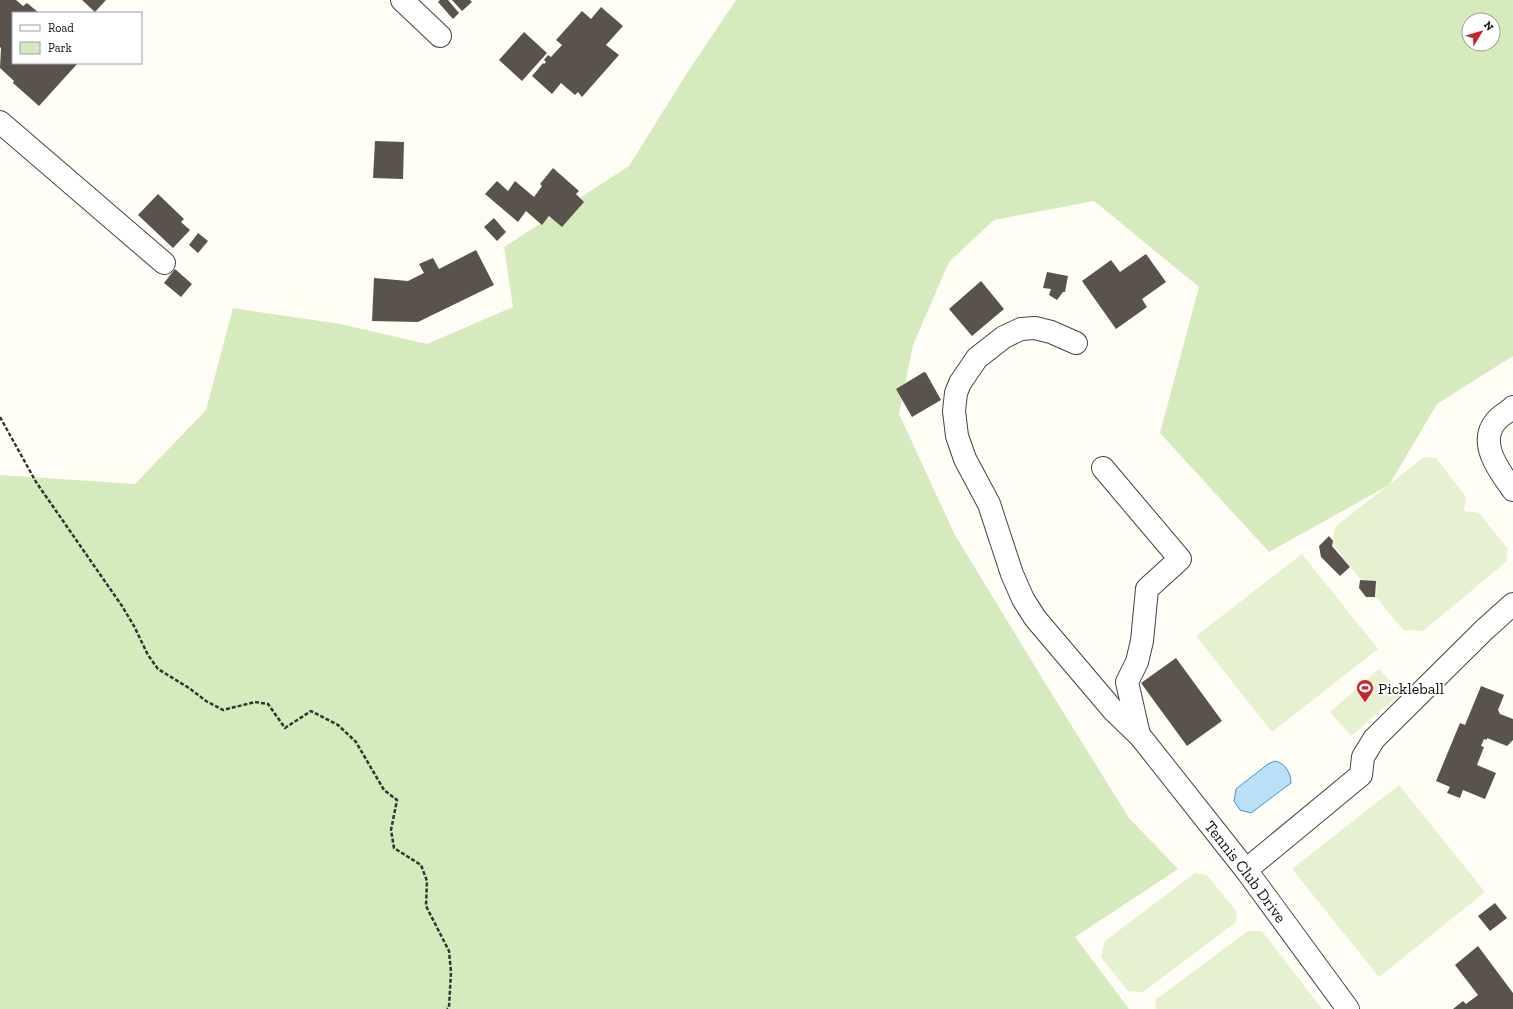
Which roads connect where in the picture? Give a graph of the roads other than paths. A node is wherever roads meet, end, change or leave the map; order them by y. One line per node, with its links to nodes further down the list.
1 (402, 0): 2 (street)
2 (440, 36)
3 (0, 122): 4 (street)
4 (164, 263)
5 (1076, 343): 10 (street, Tennis Club Drive)
6 (1513, 407): 8 (street)
7 (1103, 468): 10 (street)
8 (1513, 490)
9 (1513, 604): 11 (street)
10 (1140, 736): 11 (street, Tennis Club Drive)
11 (1246, 870): 12 (street, Tennis Club Drive)
12 (1348, 1009)

